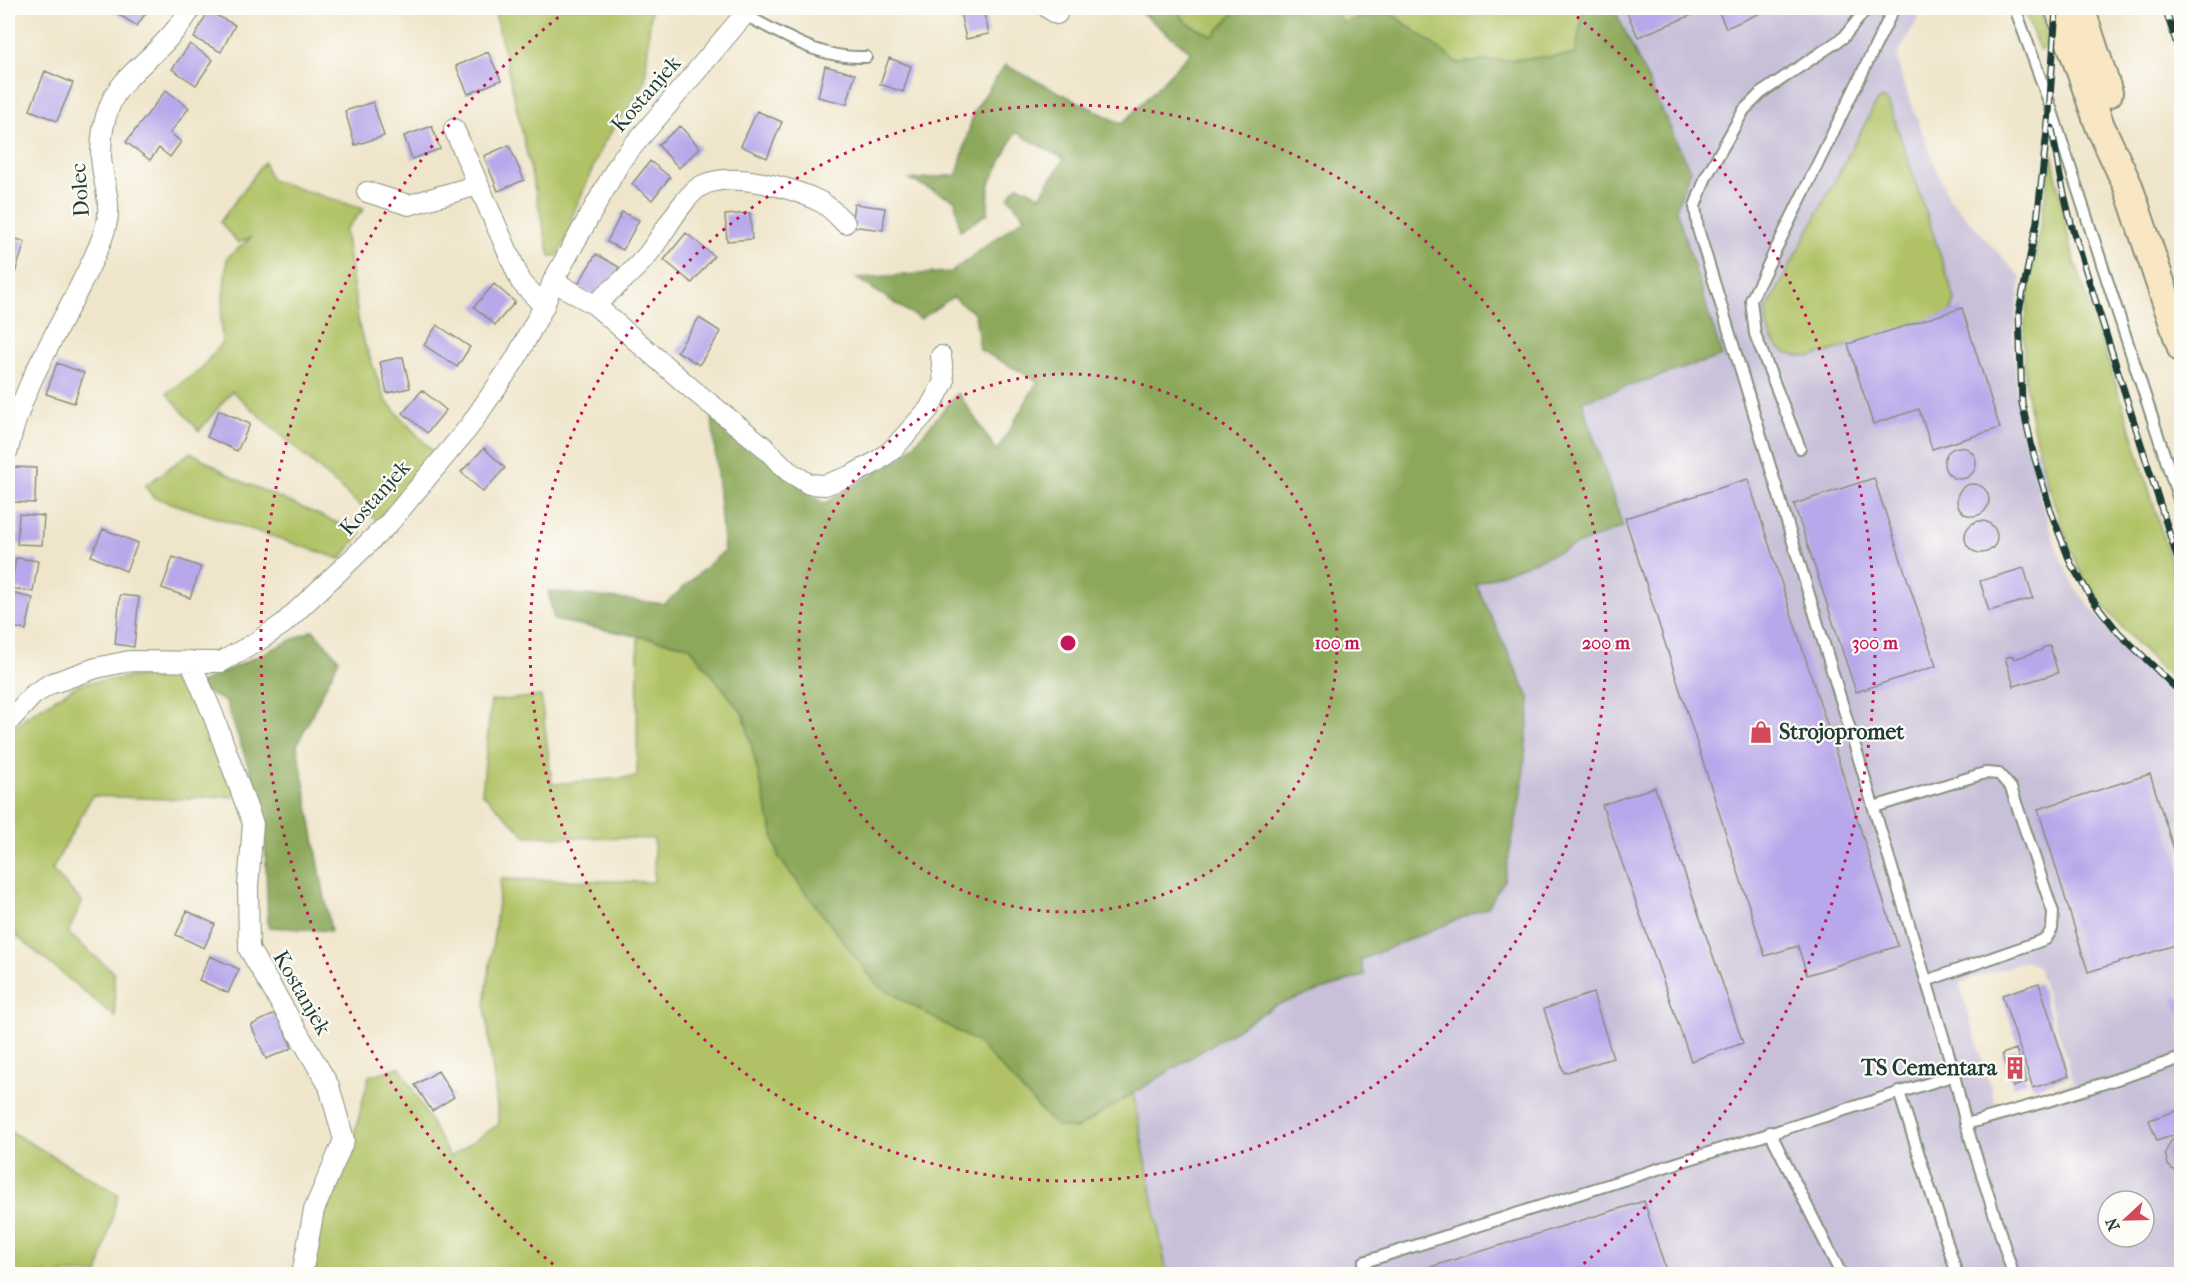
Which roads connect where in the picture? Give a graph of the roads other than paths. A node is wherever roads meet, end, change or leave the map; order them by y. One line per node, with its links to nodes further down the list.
1 (191, 8): 20 (street, Dolec)
2 (1867, 8): 24 (lane)
3 (1894, 8): 19 (lane)
4 (2015, 8): 21 (lane)
5 (2059, 8): 11 (main road)
6 (2080, 8): 11 (main road)
7 (747, 11): 8 (lane); 14 (street, Kostanjek)
8 (866, 57)
9 (454, 129): 10 (street)
10 (478, 185): 12 (street); 16 (street)
11 (2128, 186): 17 (main road)
12 (367, 192)
13 (845, 223): 15 (street)
14 (553, 281): 15 (street); 16 (street, Kostanjek)
15 (595, 305): 18 (street)
16 (544, 306): 22 (street, Kostanjek)
17 (2181, 348)
18 (941, 356)
19 (1800, 448)
20 (8, 450)
21 (2181, 509)
22 (190, 661): 23 (street, Kostanjek); 31 (street, Kostanjek)
23 (8, 722)
24 (1874, 807): 25 (lane); 25 (lane)
25 (1926, 981): 27 (lane)
26 (2181, 1058): 29 (lane)
27 (1955, 1075): 28 (lane); 29 (lane)
28 (1899, 1092): 30 (lane); 34 (lane)
29 (1966, 1124): 35 (lane)
30 (1770, 1132): 32 (lane); 33 (lane)
31 (302, 1275)
32 (1367, 1275)
33 (1841, 1275)
34 (1957, 1275)
35 (2013, 1275)

